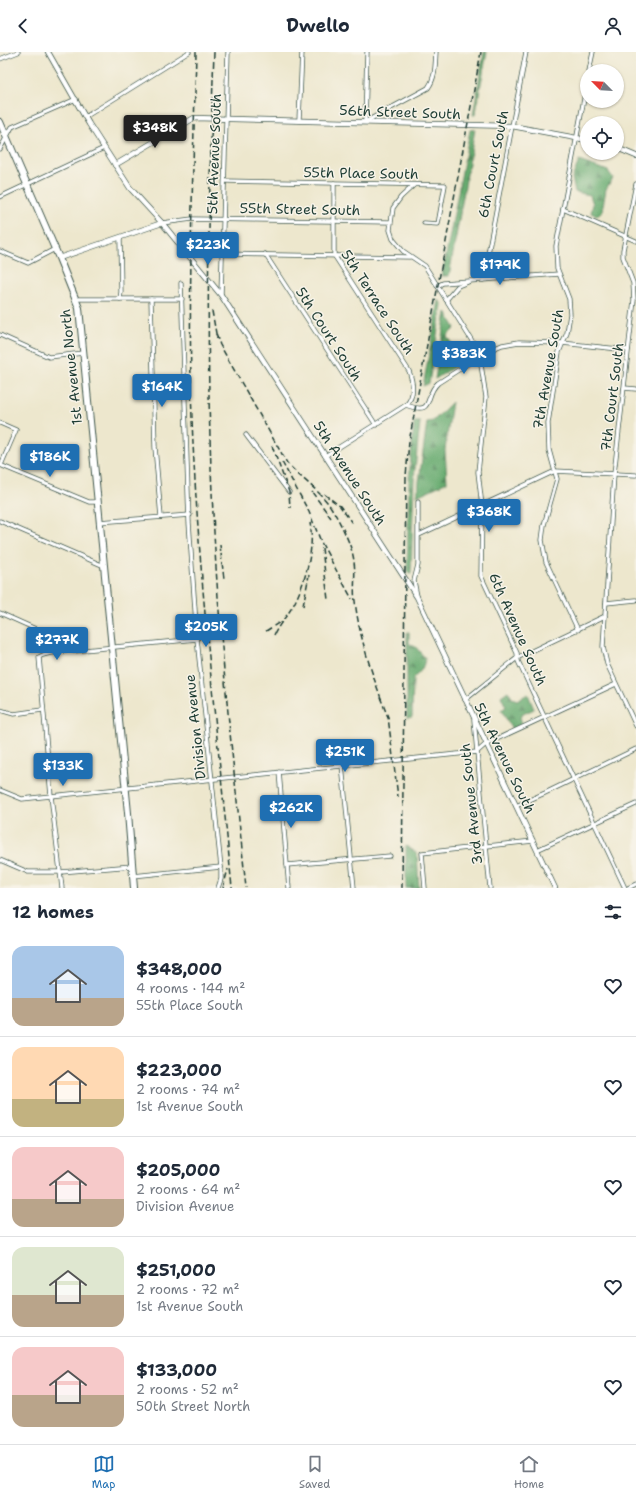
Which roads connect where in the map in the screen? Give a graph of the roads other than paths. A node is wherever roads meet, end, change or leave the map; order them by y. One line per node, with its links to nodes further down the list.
1 (18, 52): 10 (street)
2 (49, 52): 12 (street)
3 (189, 52): 14 (street)
4 (228, 52): 15 (street, 5th Avenue South)
5 (302, 52): 16 (street)
6 (367, 52): 18 (street)
7 (436, 52): 18 (street)
8 (526, 52): 19 (street, 6th Court South)
9 (593, 52): 11 (street)
10 (0, 59)
11 (590, 64)
12 (76, 99): 14 (street); 20 (street)
13 (582, 108): 21 (street, 7th Avenue South)
14 (85, 117): 23 (street)
15 (226, 118): 16 (street, 56th Street South); 27 (street, 56th Street South); 28 (street, 5th Avenue South)
16 (299, 120): 18 (street, 56th Street South)
17 (0, 122): 20 (main road, 1st Avenue North)
18 (365, 122): 19 (street, 56th Street South)
19 (512, 126): 21 (street, 56th Street South); 51 (street, 6th Court South)
20 (6, 137): 24 (street); 30 (main road, 1st Avenue North)
21 (577, 138): 22 (street, 56th Street South); 34 (street, 7th Avenue South)
22 (580, 139)
23 (104, 148): 27 (street); 30 (street)
24 (0, 149)
25 (624, 151): 26 (street)
26 (636, 156)
27 (115, 165): 38 (street)
28 (225, 181): 29 (street, 55th Place South); 35 (street, 5th Avenue South)
29 (334, 183): 32 (street, 55th Place South); 36 (street, 5th Terrace South)
30 (26, 184): 33 (street); 43 (main road, 1st Avenue North)
31 (636, 184): 40 (street, 7th Court South)
32 (414, 185): 37 (street); 39 (street, 55th Place South)
33 (0, 197)
34 (563, 209): 40 (street); 50 (street, 7th Avenue South)
35 (224, 219): 36 (street, 55th Street South); 38 (street, 55th Street South); 45 (street, 5th Avenue South)
36 (333, 221): 37 (street, 55th Street South); 47 (street, 5th Terrace South)
37 (390, 222): 48 (street, 6th Avenue South)
38 (162, 223): 41 (street); 55 (street)
39 (424, 223)
40 (625, 236): 42 (street); 63 (street, 7th Court South)
41 (120, 238): 49 (street); 57 (street)
42 (636, 241)
43 (55, 249): 44 (street); 49 (main road, 1st Avenue North)
44 (0, 251)
45 (221, 254): 46 (street); 55 (street, 5th Avenue South)
46 (265, 254): 47 (street); 70 (street, 5th Court South)
47 (334, 255): 48 (street); 68 (street, 5th Terrace South)
48 (410, 257): 54 (street, 6th Avenue South)
49 (60, 258): 56 (main road, 1st Avenue North)
50 (559, 274): 51 (street); 62 (street, 7th Avenue South)
51 (483, 280): 52 (street)
52 (470, 281): 54 (street); 60 (street)
53 (181, 283): 59 (street, Division Avenue)
54 (437, 286): 60 (street, 6th Avenue South)
55 (221, 294): 72 (street, 5th Avenue South)
56 (77, 299): 57 (street); 64 (main road, 1st Avenue North)
57 (120, 299): 58 (street)
58 (151, 299): 59 (street); 82 (street)
59 (182, 299): 81 (street, Division Avenue)
60 (446, 300): 65 (street, 6th Avenue South)
61 (0, 335): 64 (street)
62 (562, 343): 63 (street); 65 (street); 74 (street, 7th Avenue South)
63 (628, 350): 66 (street, 7th Court South)
64 (83, 353): 78 (main road, 1st Avenue North)
65 (480, 356): 68 (street); 80 (street, 6th Avenue South)
66 (624, 388): 67 (street); 75 (street, 7th Court South)
67 (636, 389)
68 (406, 405): 70 (street)
69 (0, 423): 73 (street)
70 (376, 425): 72 (street)
71 (246, 435): 77 (street)
72 (325, 456): 87 (street, 5th Avenue South)
73 (0, 465): 78 (street)
74 (555, 471): 75 (street); 80 (street); 92 (street, 7th Avenue South)
75 (614, 474): 76 (street); 89 (street, 7th Court South)
76 (636, 475)
77 (289, 492)
78 (98, 502): 84 (main road, 1st Avenue North)
79 (418, 502): 85 (street)
80 (482, 506): 85 (street); 96 (street, 6th Avenue South)
81 (190, 516): 82 (street); 93 (street, Division Avenue)
82 (161, 517): 84 (street)
83 (0, 521): 86 (street)
84 (100, 522): 86 (main road, 1st Avenue North)
85 (419, 535): 87 (street)
86 (104, 566): 94 (main road, 1st Avenue North)
87 (417, 597): 98 (street, 5th Avenue South)
88 (636, 600): 89 (street)
89 (606, 603): 91 (street, 7th Court South)
90 (0, 613): 95 (street)
91 (605, 616): 92 (street); 97 (street)
92 (578, 630): 96 (street)
93 (197, 638): 94 (street); 112 (street, Division Avenue)
94 (111, 646): 95 (street); 113 (main road, 1st Avenue North)
95 (71, 650): 100 (street)
96 (517, 658): 98 (street); 103 (street, 6th Avenue South)
97 (616, 684): 102 (street); 103 (street)
98 (465, 700): 104 (street, 5th Avenue South)
99 (0, 710): 100 (street)
100 (42, 710): 115 (street)
101 (636, 713): 102 (street)
102 (631, 715): 105 (street)
103 (545, 717): 106 (street); 111 (street, 6th Avenue South)
104 (474, 719): 106 (street, 5th Avenue South); 108 (street, 3rd Avenue South)
105 (636, 726)
106 (486, 744): 108 (street); 117 (street, 5th Avenue South)
107 (636, 749): 111 (street)
108 (477, 752): 109 (street); 120 (street, 3rd Avenue South)
109 (342, 765): 110 (street); 124 (street)
110 (279, 772): 112 (street); 125 (street)
111 (574, 779): 117 (street); 118 (street, 6th Avenue South)
112 (212, 780): 113 (street); 127 (street, Division Avenue)
113 (126, 789): 115 (street); 126 (main road, 1st Avenue North)
114 (0, 790): 115 (street)
115 (51, 796): 128 (street)
116 (636, 804): 118 (street)
117 (516, 806): 119 (street, 5th Avenue South)
118 (595, 823): 121 (street); 139 (street, 6th Avenue South)
119 (533, 841): 120 (street); 121 (street, 5th Avenue South)
120 (486, 847): 136 (street); 137 (street, 3rd Avenue South)
121 (537, 850): 138 (street, 5th Avenue South)
122 (390, 856): 124 (street)
123 (0, 860): 128 (street)
124 (351, 860): 125 (street); 135 (street)
125 (287, 865): 134 (street)
126 (132, 866): 128 (street); 129 (main road, 1st Avenue North)
127 (220, 867): 129 (street); 133 (street, Division Avenue)
128 (61, 872): 131 (street)
129 (133, 876): 132 (main road, 1st Avenue North)
130 (636, 884): 140 (street)
131 (62, 888)
132 (134, 888)
133 (218, 888)
134 (289, 888)
135 (354, 888)
136 (425, 888)
137 (490, 888)
138 (555, 888)
139 (625, 888)
140 (628, 888)

